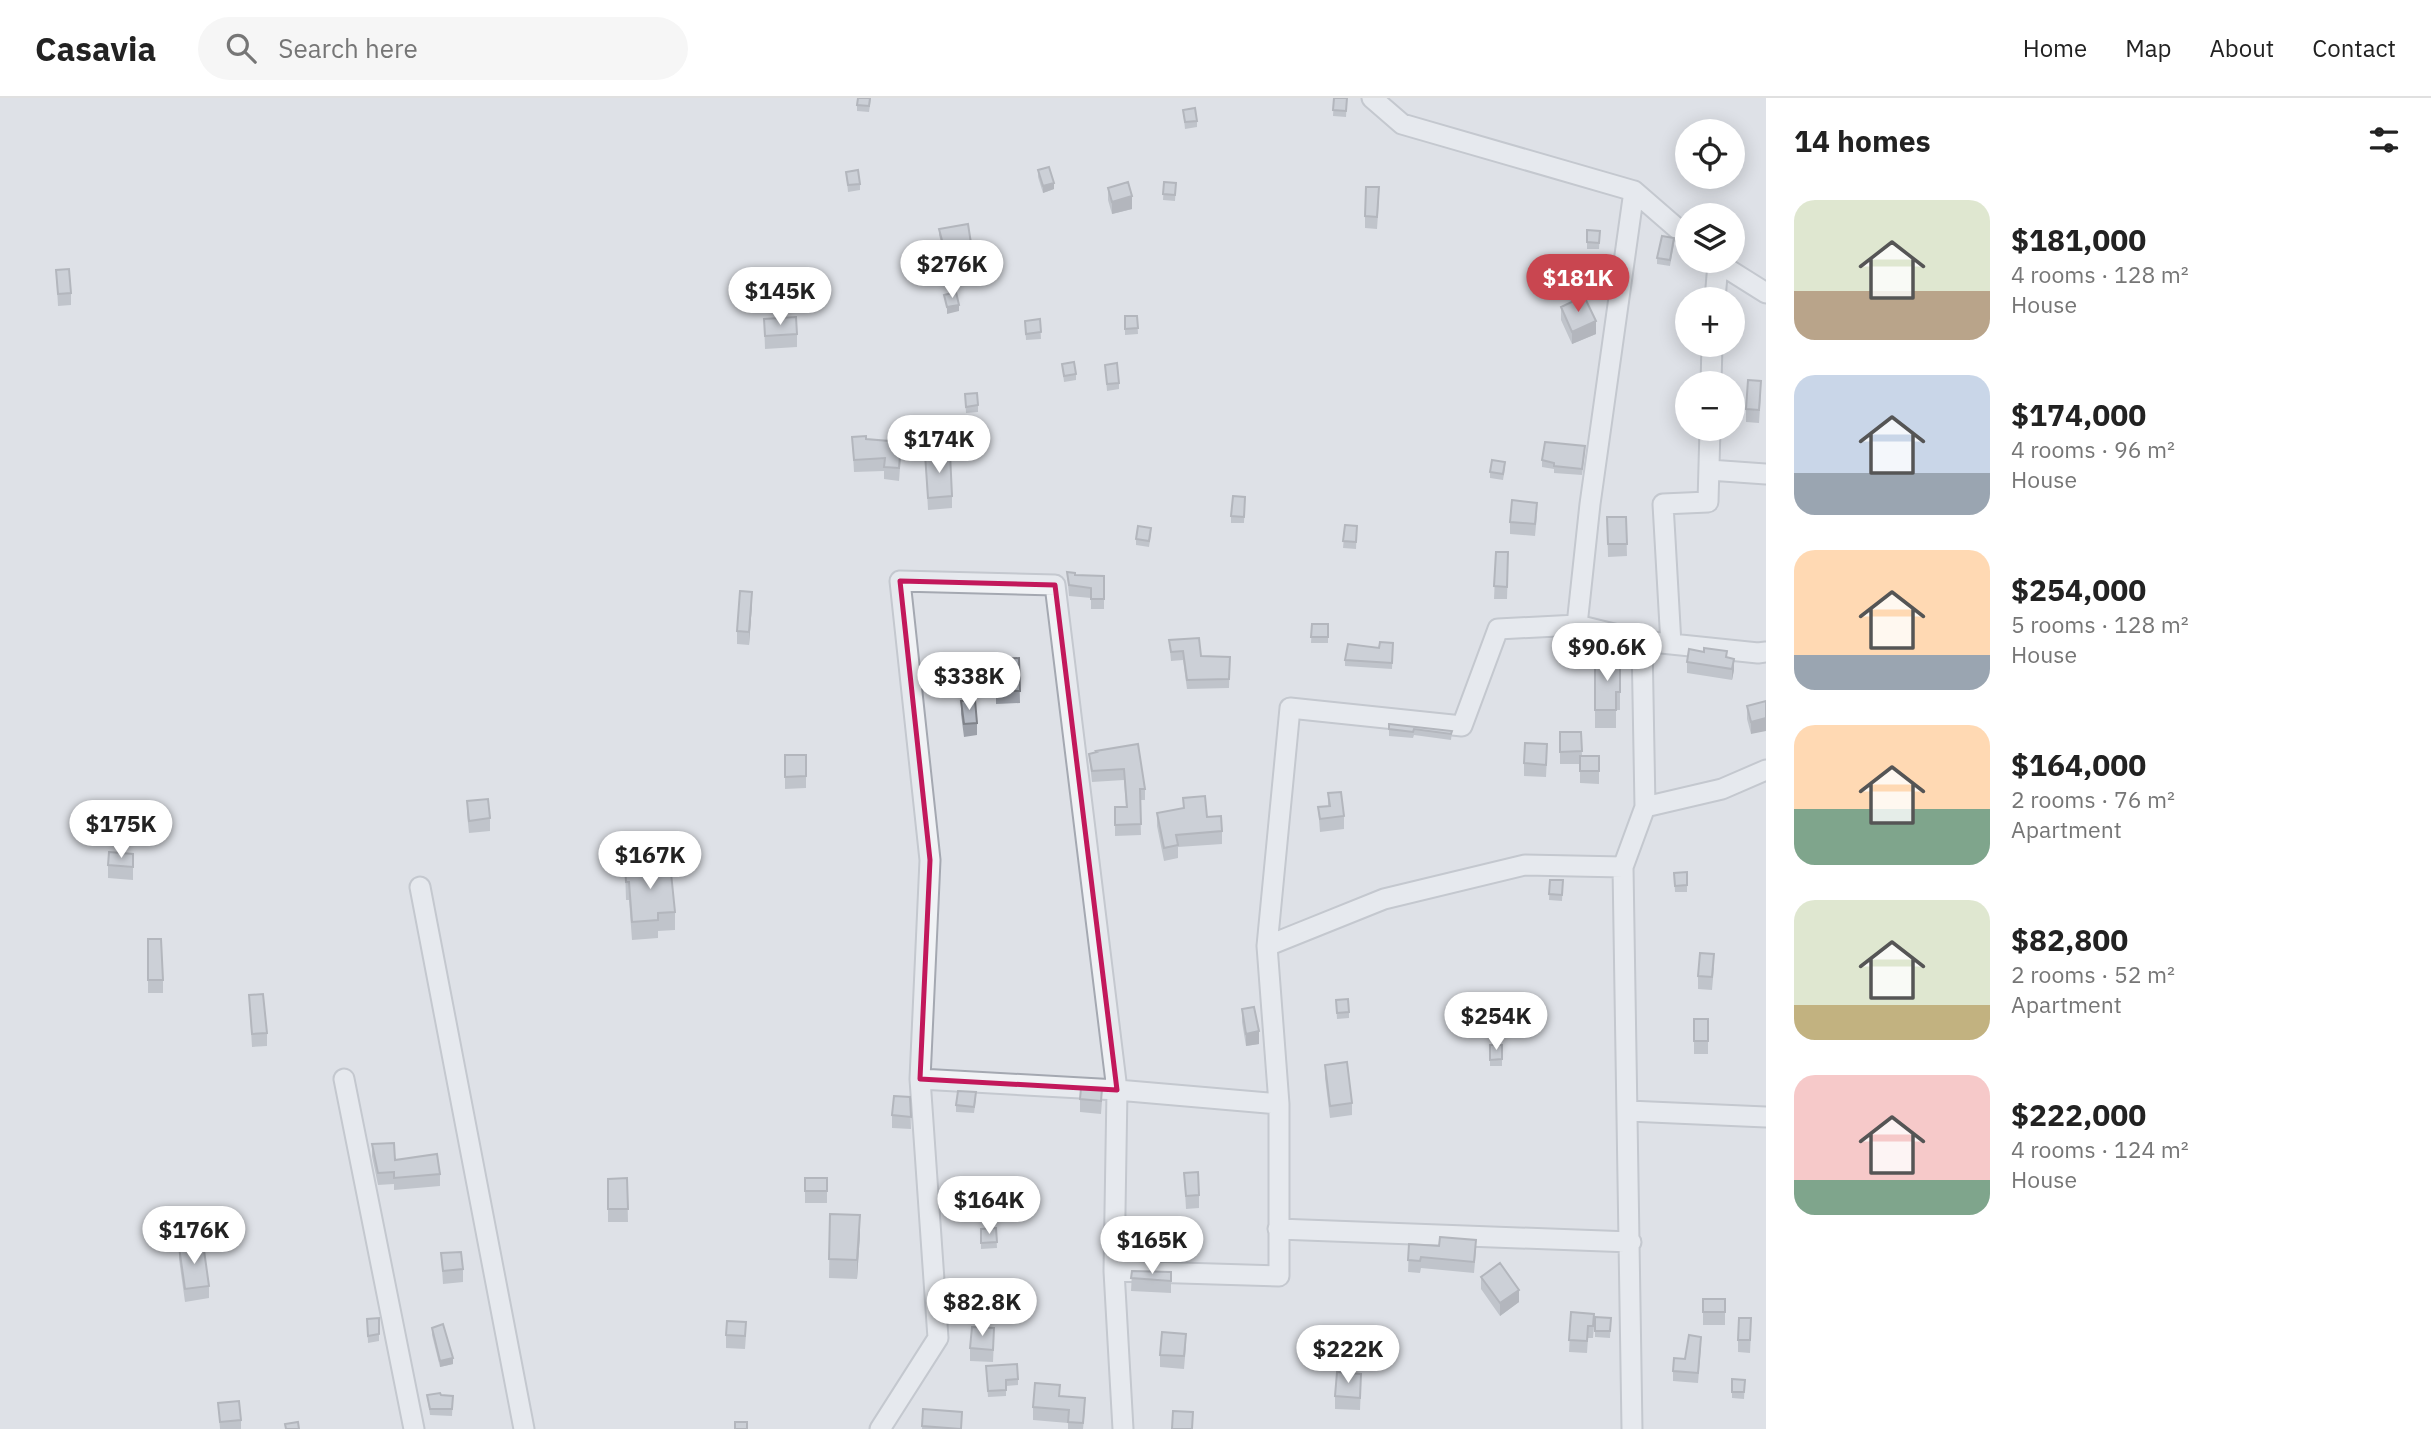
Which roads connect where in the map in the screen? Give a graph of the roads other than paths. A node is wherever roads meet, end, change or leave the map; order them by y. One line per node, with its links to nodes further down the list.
1 (1372, 98): 2 (street)
2 (1634, 191): 3 (street); 9 (street)
3 (1675, 227)
4 (1734, 273): 5 (street)
5 (1766, 293)
6 (1710, 441): 7 (street)
7 (1709, 470): 8 (street); 11 (street)
8 (1766, 474)
9 (1577, 625): 10 (street); 17 (street)
10 (1642, 641): 11 (street); 14 (street)
11 (1671, 644): 12 (street)
12 (1766, 652)
13 (1766, 771): 14 (street)
14 (1645, 807): 15 (street)
15 (1623, 867): 17 (street); 22 (street)
16 (420, 887): 28 (street)
17 (1267, 946): 21 (street)
18 (344, 1079): 27 (street)
19 (920, 1079): 20 (street); 20 (street); 29 (street)
20 (1117, 1090): 21 (street); 26 (street)
21 (1279, 1104): 24 (street)
22 (1628, 1111): 23 (street); 25 (street)
23 (1766, 1116)
24 (1279, 1229): 25 (street); 26 (street)
25 (1631, 1242): 31 (street)
26 (1114, 1271): 30 (street)
27 (414, 1429)
28 (524, 1429)
29 (880, 1429)
30 (1123, 1429)
31 (1632, 1429)

